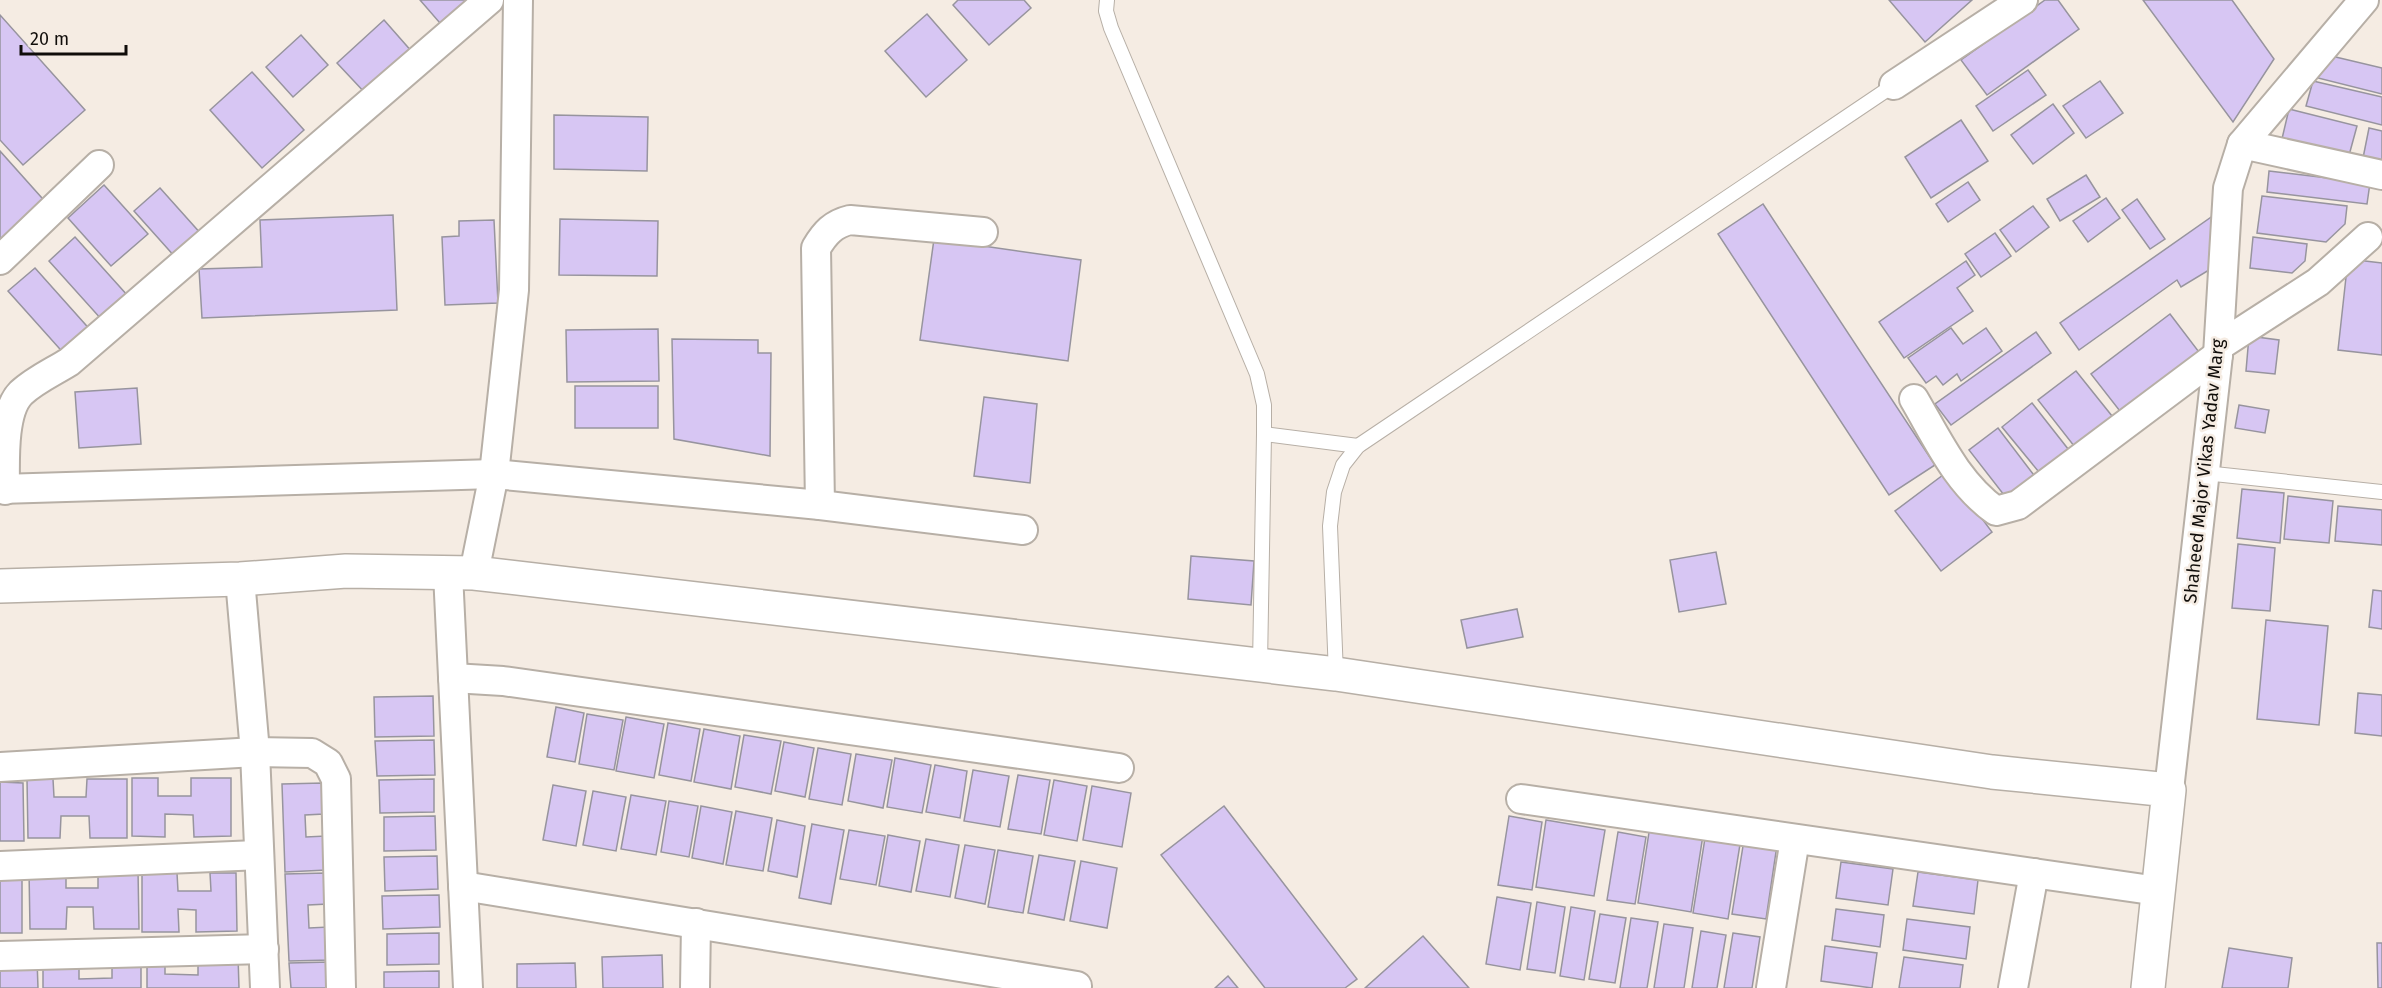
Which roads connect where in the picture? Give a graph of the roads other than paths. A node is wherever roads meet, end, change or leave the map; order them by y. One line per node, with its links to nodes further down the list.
1 (489, 0): 19 (street)
2 (518, 0): 18 (street)
3 (1107, 0): 15 (lane)
4 (2023, 0): 6 (street)
5 (2364, 0): 7 (street, Shaheed Major Vikas Yadav Marg)
6 (1894, 85): 16 (lane)
7 (2242, 144): 9 (street); 13 (street, Shaheed Major Vikas Yadav Marg)
8 (99, 165): 12 (street)
9 (2382, 175)
10 (983, 232): 21 (street)
11 (2368, 237): 13 (street)
12 (0, 260)
13 (2218, 351): 14 (street); 17 (street, Shaheed Major Vikas Yadav Marg)
14 (1914, 399)
15 (1264, 434): 16 (lane); 26 (lane)
16 (1358, 446): 27 (lane)
17 (2205, 473): 20 (lane); 32 (street, Shaheed Major Vikas Yadav Marg)
18 (494, 474): 19 (street); 21 (street); 23 (street)
19 (3, 489)
20 (2382, 492)
21 (820, 505): 22 (street)
22 (1023, 530)
23 (461, 573): 24 (street); 26 (street); 28 (street)
24 (240, 579): 25 (street); 29 (street)
25 (0, 586)
26 (1260, 665): 27 (street)
27 (1336, 674): 32 (street)
28 (453, 678): 31 (street); 38 (street)
29 (255, 752): 30 (street); 35 (street); 45 (street)
30 (0, 767)
31 (1119, 768)
32 (2169, 790): 39 (street, Shaheed Major Vikas Yadav Marg)
33 (1521, 799): 34 (street)
34 (1795, 839): 37 (street); 48 (street)
35 (259, 855): 36 (street); 41 (street)
36 (0, 866)
37 (2034, 873): 39 (street); 49 (street)
38 (463, 886): 40 (street); 46 (street)
39 (2158, 891): 50 (street, Shaheed Major Vikas Yadav Marg)
40 (696, 923): 43 (street); 47 (street)
41 (264, 949): 42 (street); 44 (street)
42 (0, 956)
43 (1077, 986)
44 (265, 988)
45 (341, 988)
46 (468, 988)
47 (695, 988)
48 (1771, 988)
49 (2013, 988)
50 (2148, 988)

